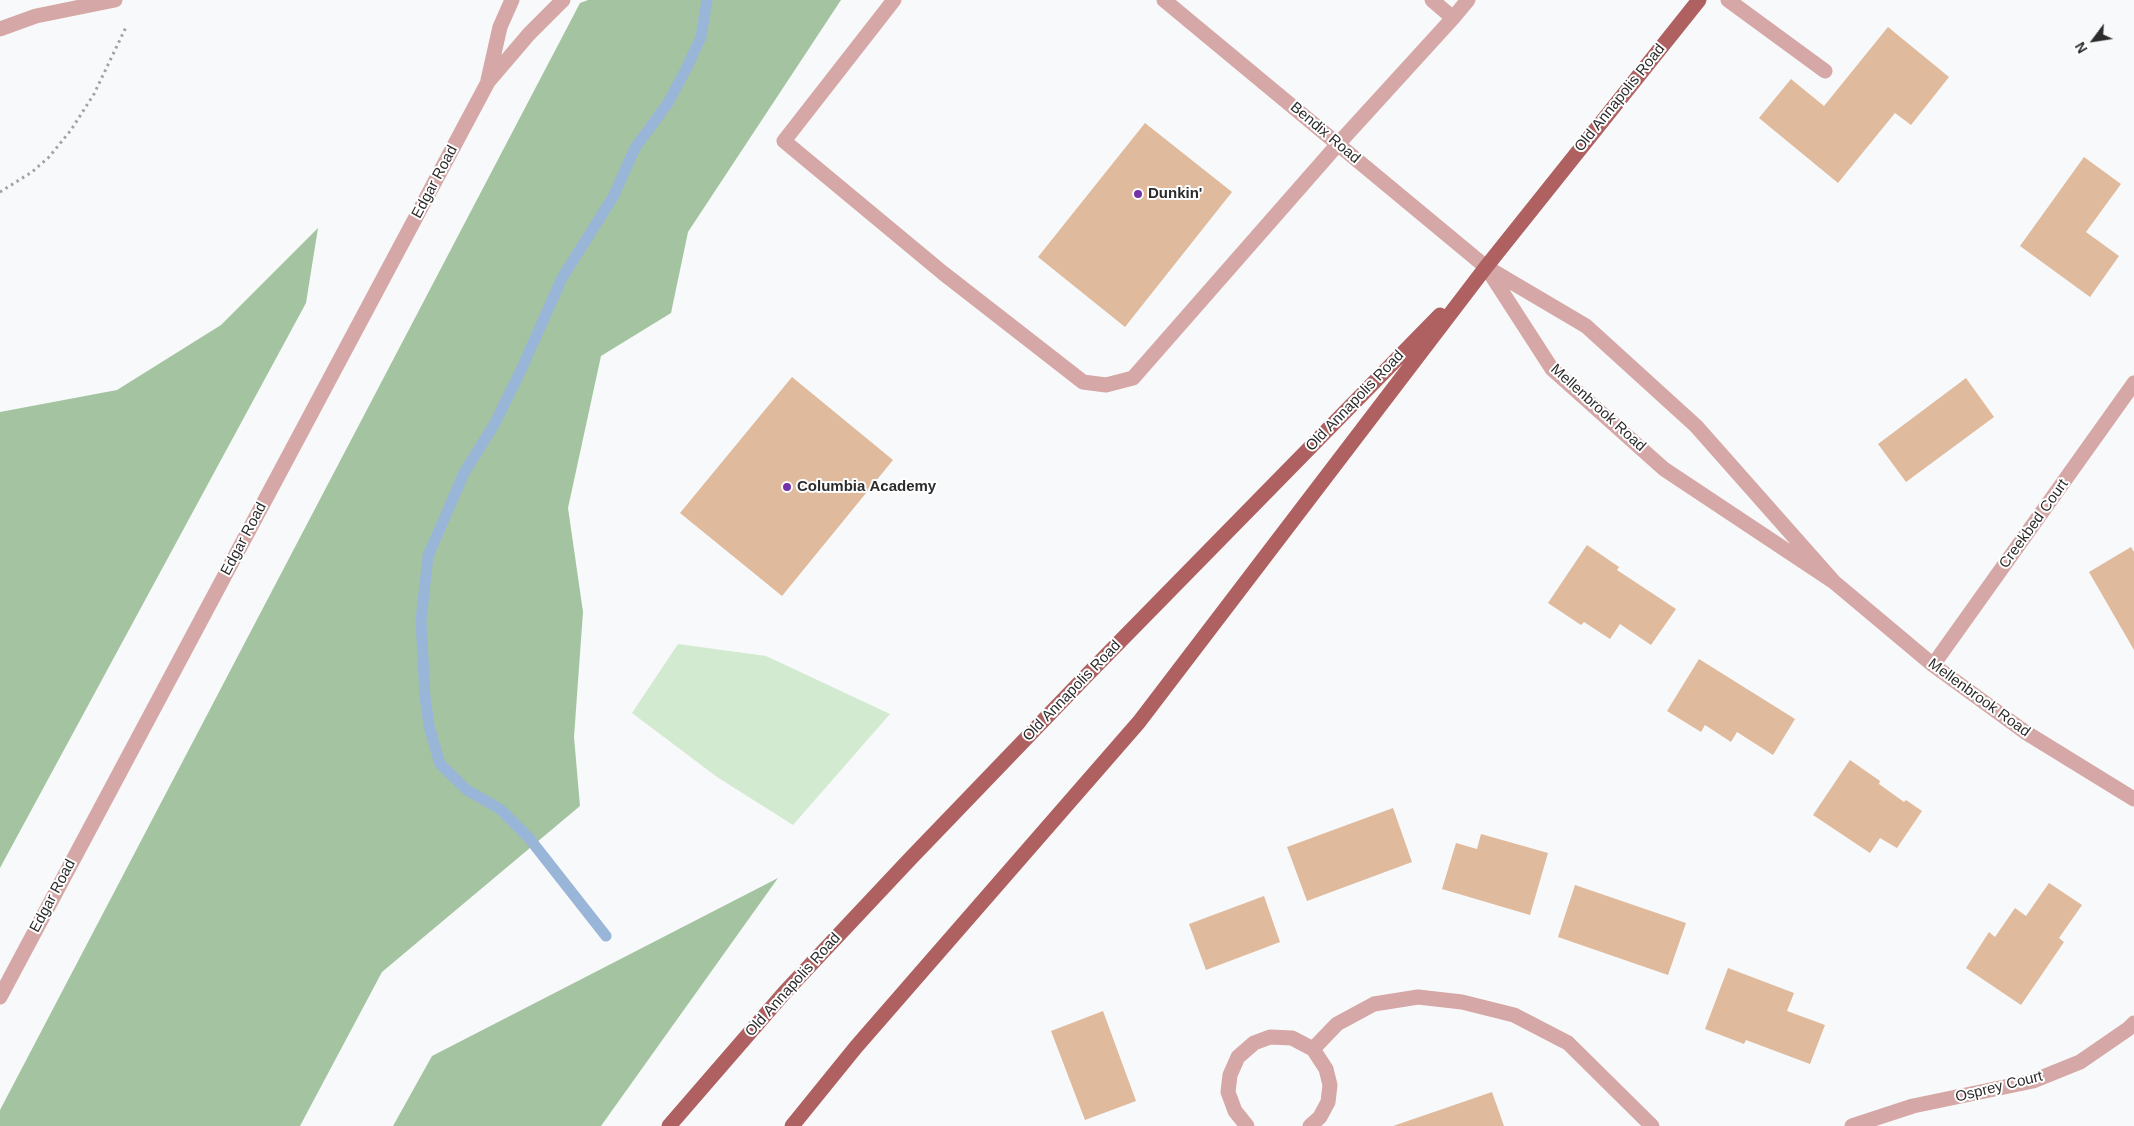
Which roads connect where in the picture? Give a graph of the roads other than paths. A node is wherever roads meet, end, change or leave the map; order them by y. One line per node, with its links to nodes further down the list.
1 (115, 0): 11 (street)
2 (512, 0): 13 (street, Edgar Road)
3 (564, 0): 13 (street, Edgar Road)
4 (894, 0): 14 (street)
5 (1164, 0): 14 (street, Bendix Road)
6 (1432, 0): 10 (street)
7 (1468, 0): 10 (street)
8 (1699, 0): 15 (main road, Old Annapolis Road)
9 (1728, 0): 12 (street)
10 (1453, 18): 14 (street)
11 (0, 30)
12 (1825, 71)
13 (488, 82): 20 (street, Edgar Road)
14 (1338, 143): 15 (street, Bendix Road)
15 (1486, 267): 17 (street, Mellenbrook Road); 17 (street, Mellenbrook Road); 23 (main road, Old Annapolis Road); 24 (main road, Old Annapolis Road)
16 (2134, 383): 18 (street, Creekbed Court)
17 (1834, 582): 18 (street, Mellenbrook Road)
18 (1933, 665): 19 (street, Mellenbrook Road)
19 (2134, 799)
20 (0, 997)
21 (2134, 1023): 28 (street, Osprey Court)
22 (1313, 1049): 25 (street); 26 (street); 27 (street)
23 (669, 1126)
24 (792, 1126)
25 (1247, 1126)
26 (1310, 1126)
27 (1652, 1126)
28 (1852, 1126)

